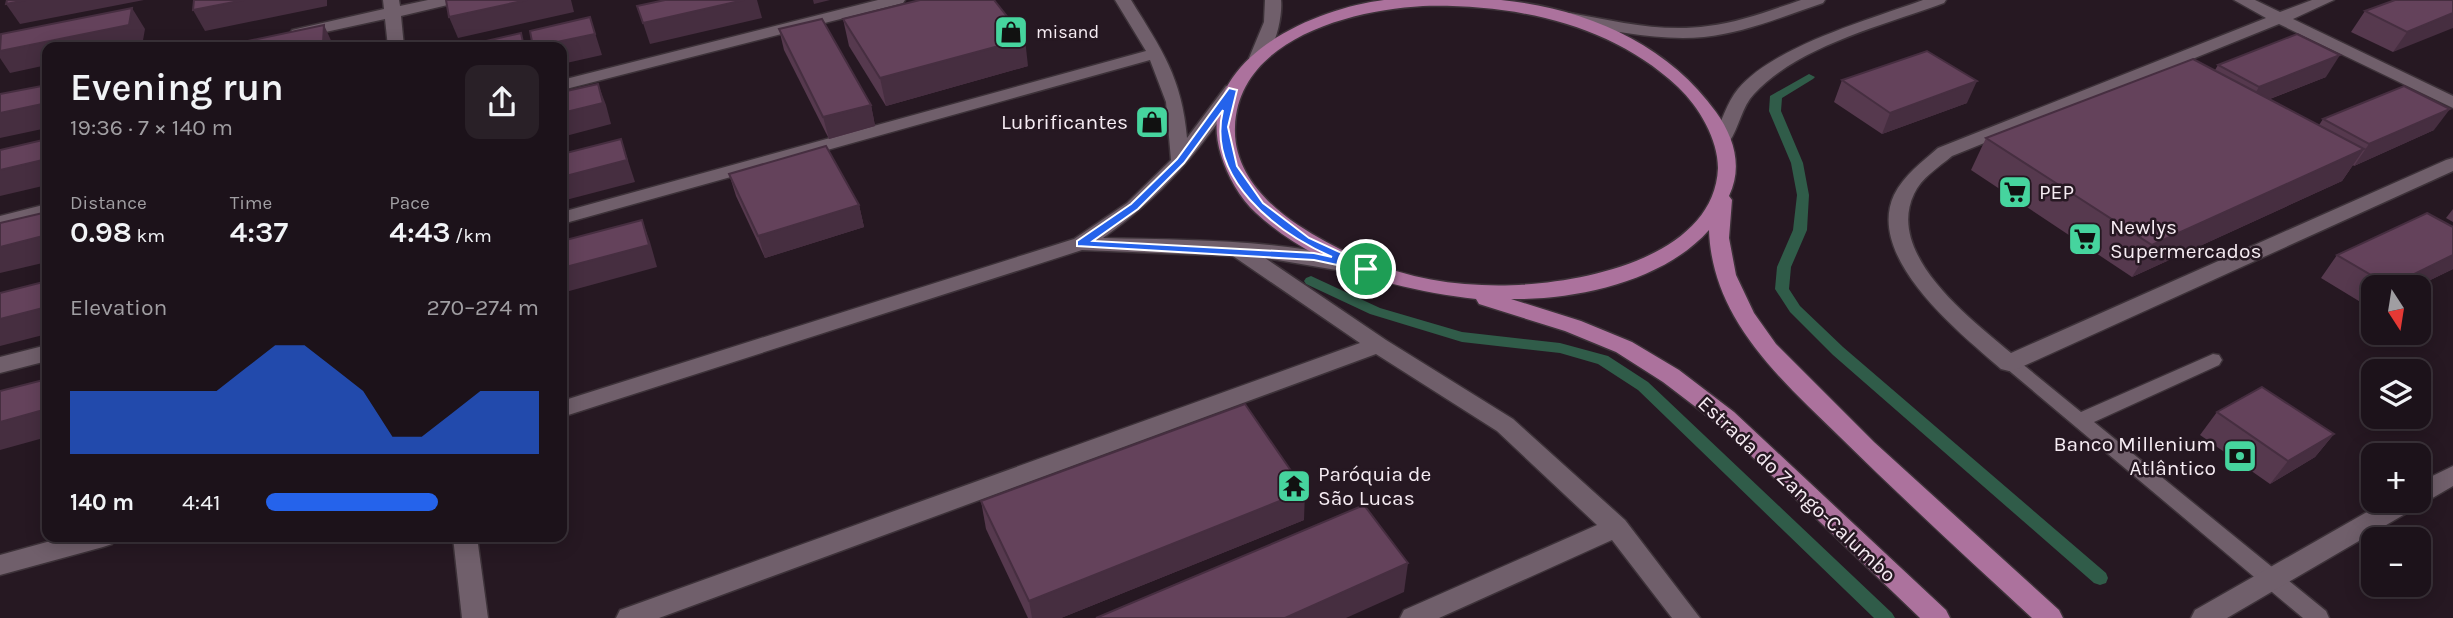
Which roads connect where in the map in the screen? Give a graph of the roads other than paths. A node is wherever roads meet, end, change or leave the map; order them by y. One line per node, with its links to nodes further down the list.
1 (450, 0): 11 (street)
2 (897, 0): 18 (street)
3 (1123, 0): 16 (street)
4 (1273, 0): 17 (street)
5 (1466, 0): 10 (main road); 17 (main road)
6 (1817, 0): 12 (street)
7 (1938, 0): 21 (street)
8 (2242, 0): 13 (street)
9 (2326, 0): 13 (street)
10 (1505, 2): 12 (main road)
11 (392, 6): 14 (street); 15 (street)
12 (1558, 15): 21 (main road)
13 (2278, 18): 20 (street); 35 (street)
14 (288, 36)
15 (396, 42)
16 (1156, 53): 22 (street); 26 (street)
17 (1257, 58): 19 (main road)
18 (567, 84)
19 (1232, 90): 22 (street); 30 (main road)
20 (2453, 103)
21 (1723, 138): 24 (main road)
22 (1181, 161): 28 (street)
23 (2453, 164): 35 (street)
24 (1726, 178): 31 (main road); 52 (main road)
25 (42, 211): 27 (street)
26 (567, 217)
27 (0, 222)
28 (1081, 244): 29 (street); 37 (street)
29 (1240, 251): 30 (street); 32 (street)
30 (1366, 269): 31 (main road)
31 (1457, 290): 51 (main road, Estrada do Zango-Calumbo)
32 (1378, 345): 42 (street); 48 (street)
33 (42, 354): 36 (street)
34 (2214, 360): 38 (lane)
35 (2009, 363): 38 (lane)
36 (0, 365)
37 (567, 406)
38 (2079, 421): 46 (lane)
39 (2453, 475): 40 (street)
40 (2431, 488)
41 (2387, 513): 46 (street)
42 (1616, 527): 49 (street); 50 (street)
43 (85, 542): 45 (street)
44 (467, 542): 47 (street)
45 (0, 565)
46 (2271, 580): 53 (street); 54 (lane)
47 (475, 618)
48 (629, 618)
49 (1413, 618)
50 (1688, 618)
51 (1937, 618)
52 (2050, 618)
53 (2204, 618)
54 (2318, 618)

